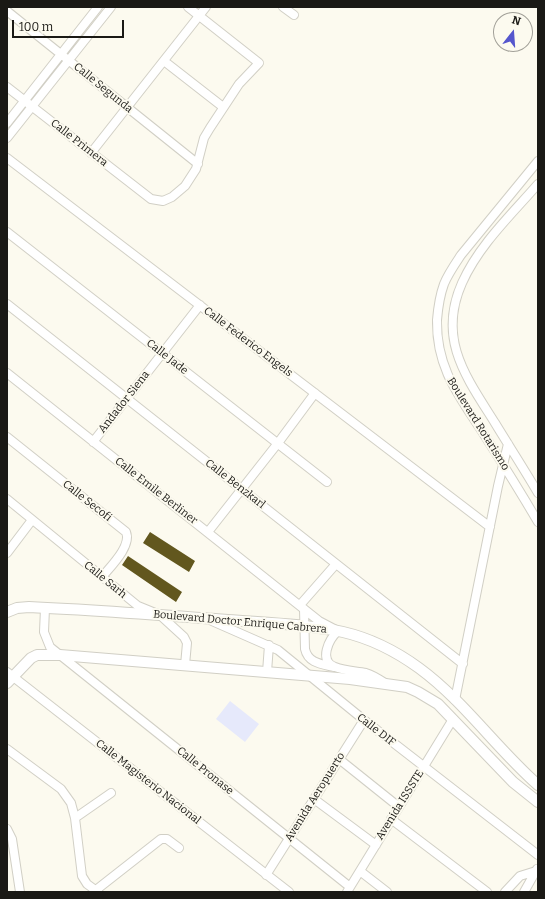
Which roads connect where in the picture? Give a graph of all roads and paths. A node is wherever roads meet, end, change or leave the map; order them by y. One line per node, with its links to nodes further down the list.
1 (97, 7): 9 (street)
2 (112, 7): 10 (street)
3 (188, 7): 7 (street)
4 (206, 7): 7 (street)
5 (283, 7): 8 (street)
6 (7, 11): 9 (street, Calle Segunda)
7 (199, 16): 11 (street); 16 (street)
8 (294, 16)
9 (61, 55): 10 (street, Calle Segunda); 13 (street)
10 (69, 60): 14 (street); 15 (street, Calle Segunda)
11 (164, 61): 15 (street); 16 (street)
12 (7, 87): 13 (street, Calle Primera)
13 (25, 101): 14 (street, Calle Primera); 17 (street)
14 (32, 106): 18 (street); 19 (street, Calle Primera)
15 (127, 107): 19 (street); 22 (street, Calle Segunda)
16 (223, 107): 22 (street)
17 (7, 123)
18 (7, 138)
19 (91, 153): 22 (street, Calle Primera)
20 (7, 158): 26 (street, Calle Federico Engels)
21 (538, 162): 35 (street, Boulevard Rotarismo)
22 (198, 164)
23 (538, 184): 34 (street, Boulevard Rotarismo)
24 (7, 232): 27 (street, Calle Jade)
25 (7, 304): 30 (street, Calle Benzkarl)
26 (200, 305): 27 (street, Andador Siena); 29 (street, Calle Federico Engels)
27 (162, 353): 30 (street, Andador Siena); 33 (street, Calle Jade)
28 (7, 373): 32 (street, Calle Emile Berliner)
29 (315, 393): 33 (street); 43 (street, Calle Federico Engels)
30 (127, 398): 32 (street, Andador Siena); 37 (street, Calle Benzkarl)
31 (7, 437): 47 (street, Calle Secofi)
32 (93, 442): 44 (street, Calle Emile Berliner)
33 (278, 443): 36 (street, Calle Jade); 37 (street)
34 (508, 444): 35 (street); 38 (street, Boulevard Rotarismo)
35 (503, 464): 40 (street, Boulevard Rotarismo); 43 (street)
36 (327, 482)
37 (242, 489): 44 (street); 46 (street, Calle Benzkarl)
38 (536, 489): 40 (street)
39 (7, 499): 41 (street, Calle Sarh)
40 (526, 502): 42 (street, Boulevard Rotarismo)
41 (32, 520): 45 (street); 47 (street, Calle Sarh)
42 (538, 522)
43 (490, 527): 57 (street)
44 (208, 532): 48 (street, Calle Emile Berliner)
45 (7, 553)
46 (336, 564): 48 (street); 57 (street, Calle Benzkarl)
47 (102, 577): 51 (street, Calle Sarh)
48 (302, 607): 53 (street); 54 (street, Calle Emile Berliner)
49 (44, 608): 50 (main road, Boulevard Doctor Enrique Cabrera); 51 (main road, Boulevard Doctor Enrique Cabrera); 56 (street, Calle Pronase)
50 (7, 612)
51 (160, 616): 52 (main road, Boulevard Doctor Enrique Cabrera); 58 (street, Calle Sarh)
52 (207, 619): 53 (main road, Boulevard Doctor Enrique Cabrera); 55 (street, Calle DIF)
53 (305, 626): 54 (main road, Boulevard Doctor Enrique Cabrera); 59 (street)
54 (338, 631): 59 (street); 64 (main road, Boulevard Doctor Enrique Cabrera)
55 (269, 645): 60 (street); 61 (street, Calle DIF)
56 (60, 655): 58 (main road); 62 (main road); 78 (street, Calle Pronase)
57 (463, 664): 64 (street)
58 (185, 665): 60 (main road)
59 (334, 667): 63 (street)
60 (267, 672): 61 (main road)
61 (308, 675): 63 (main road); 66 (street, Calle DIF)
62 (9, 677): 84 (street, Calle Magisterio Nacional)
63 (386, 683): 65 (main road)
64 (455, 700): 70 (main road, Boulevard Doctor Enrique Cabrera)
65 (453, 719): 69 (street, Avenida ISSSTE); 73 (main road)
66 (364, 720): 68 (street, Avenida Aeropuerto); 69 (street, Calle DIF)
67 (7, 749): 75 (street)
68 (339, 759): 72 (street, Avenida Aeropuerto); 74 (street)
69 (424, 767): 74 (street, Avenida ISSSTE); 81 (street, Calle DIF)
70 (538, 785)
71 (111, 793): 75 (street)
72 (314, 799): 78 (street, Avenida Aeropuerto); 79 (street)
73 (537, 802)
74 (399, 807): 76 (street, Avenida ISSSTE)
75 (75, 818): 86 (street)
76 (391, 819): 79 (street, Avenida ISSSTE); 90 (street)
77 (7, 830): 87 (street)
78 (289, 838): 84 (street, Avenida Aeropuerto); 85 (street, Calle Pronase)
79 (376, 845): 83 (street, Avenida ISSSTE)
80 (179, 848): 86 (street)
81 (538, 855)
82 (537, 869): 91 (street); 92 (street)
83 (360, 871): 85 (street, Avenida ISSSTE); 89 (street)
84 (266, 875): 88 (street, Calle Magisterio Nacional)
85 (348, 890)
86 (97, 891)
87 (20, 892)
88 (289, 892)
89 (387, 892)
90 (487, 892)
91 (505, 892)
92 (524, 892)

